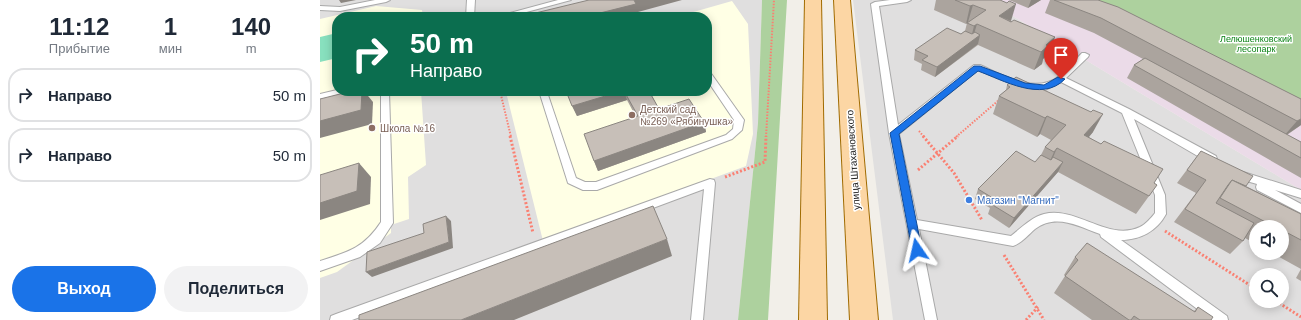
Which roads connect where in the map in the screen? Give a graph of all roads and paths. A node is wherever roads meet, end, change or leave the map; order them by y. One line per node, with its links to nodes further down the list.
1 (386, 0): 8 (lane)
2 (471, 0): 9 (lane)
3 (568, 0): 10 (lane)
4 (774, 0): 26 (path)
5 (813, 0): 41 (main road)
6 (842, 0): 42 (main road, улица Штахановского)
7 (907, 0): 22 (lane)
8 (320, 8)
9 (470, 12)
10 (519, 12)
11 (1085, 55): 12 (lane)
12 (1061, 79): 14 (lane); 20 (lane)
13 (712, 81): 18 (lane)
14 (1019, 84): 21 (lane); 23 (path)
15 (332, 94): 19 (lane)
16 (386, 96): 34 (lane)
17 (501, 96): 33 (path)
18 (543, 96)
19 (320, 97)
20 (1126, 111): 24 (lane); 30 (lane)
21 (909, 121): 22 (lane); 23 (path)
22 (894, 133): 25 (lane)
23 (939, 152): 25 (path); 32 (path)
24 (1244, 177): 27 (lane); 28 (lane)
25 (903, 182): 29 (lane)
26 (710, 183): 33 (lane); 40 (lane)
27 (1301, 194)
28 (1301, 209)
29 (911, 222): 32 (lane); 43 (lane)
30 (1152, 223): 31 (lane); 35 (path)
31 (1103, 233): 32 (lane); 46 (lane)
32 (992, 237): 36 (path)
33 (536, 247): 39 (lane)
34 (320, 266)
35 (1249, 285)
36 (1038, 307): 44 (path); 45 (path)
37 (1287, 308): 38 (path)
38 (1301, 317)
39 (336, 320)
40 (697, 320)
41 (813, 320)
42 (864, 320)
43 (931, 320)
44 (1026, 320)
45 (1044, 320)
46 (1222, 320)

